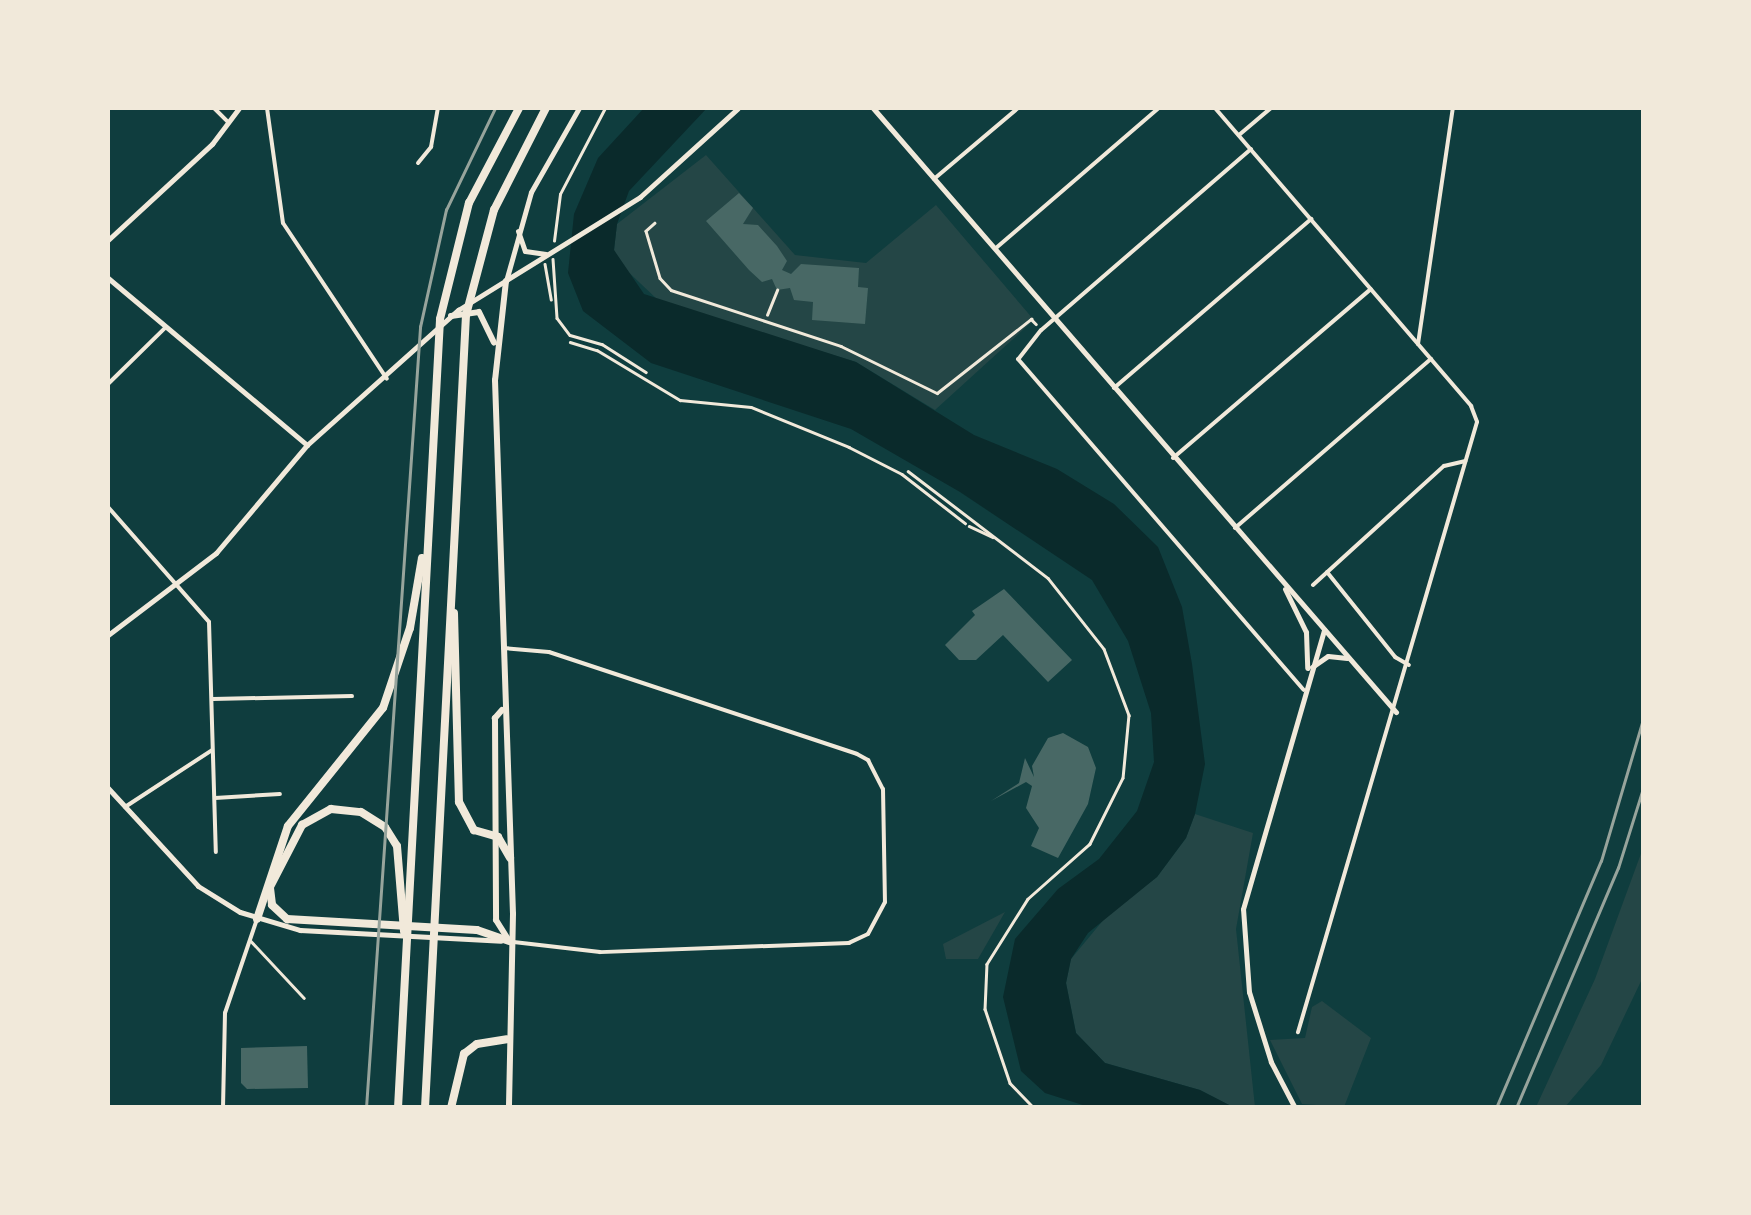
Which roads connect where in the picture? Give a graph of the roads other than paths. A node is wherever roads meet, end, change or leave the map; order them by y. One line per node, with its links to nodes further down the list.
1 (214, 108): 15 (street)
2 (239, 108): 15 (street)
3 (267, 108): 35 (street)
4 (438, 108): 18 (street)
5 (519, 108): 42 (highway)
6 (546, 108): 45 (highway)
7 (579, 108): 21 (street)
8 (738, 108): 24 (street)
9 (874, 108): 19 (street)
10 (1018, 108): 19 (street)
11 (1160, 108): 23 (street)
12 (1215, 108): 16 (street)
13 (1272, 108): 16 (street)
14 (1454, 108): 32 (street)
15 (228, 124): 22 (street)
16 (1239, 136): 17 (street)
17 (1251, 149): 20 (street); 29 (street)
18 (418, 163)
19 (934, 180): 23 (street)
20 (1311, 219): 27 (street); 37 (street)
21 (518, 227): 24 (street); 26 (street)
22 (108, 240)
23 (994, 249): 29 (street)
24 (550, 254): 26 (street)
25 (108, 278): 30 (street)
26 (506, 281): 28 (street); 33 (main road)
27 (1371, 289): 32 (street); 39 (street)
28 (452, 316): 33 (main road); 35 (street)
29 (1054, 319): 37 (street); 58 (street)
30 (166, 328): 36 (street); 38 (street)
31 (570, 342): 43 (lane)
32 (1418, 344): 34 (street)
33 (496, 355): 53 (main road)
34 (1432, 360): 40 (street); 44 (street)
35 (387, 380): 38 (street)
36 (108, 384)
37 (1114, 388): 39 (street)
38 (307, 445): 48 (street)
39 (1173, 458): 44 (street)
40 (1467, 462): 46 (street); 55 (street)
41 (108, 506): 48 (street)
42 (429, 509): 72 (highway); 73 (highway)
43 (965, 522)
44 (1235, 528): 47 (street)
45 (452, 546): 68 (highway); 81 (highway)
46 (1327, 572): 49 (street); 55 (street)
47 (1275, 574): 50 (street); 52 (street)
48 (179, 583): 51 (street); 60 (street)
49 (1313, 586)
50 (1324, 630): 52 (street); 54 (street); 56 (street)
51 (108, 635)
52 (1307, 643): 57 (street)
53 (503, 648): 61 (main road); 75 (street)
54 (1349, 658): 56 (street); 62 (street)
55 (1409, 665): 62 (street)
56 (1310, 669): 57 (street)
57 (1307, 678): 58 (street)
58 (1304, 690): 84 (street)
59 (352, 696): 60 (street)
60 (213, 698): 63 (street)
61 (502, 710): 68 (main road); 70 (main road)
62 (1396, 712): 77 (street)
63 (212, 750): 66 (street); 67 (street)
64 (108, 788): 67 (street)
65 (280, 794): 66 (street)
66 (215, 798): 69 (street)
67 (125, 807): 73 (street)
68 (498, 837): 70 (highway); 75 (main road)
69 (216, 852)
70 (510, 858): 75 (main road)
71 (270, 888): 72 (highway); 73 (highway); 75 (highway)
72 (407, 912): 80 (highway)
73 (256, 919): 74 (street); 75 (street)
74 (249, 939): 76 (lane); 79 (street)
75 (509, 942): 78 (main road)
76 (304, 998)
77 (1298, 1032)
78 (507, 1039): 82 (highway); 83 (main road)
79 (223, 1108)
80 (398, 1108)
81 (425, 1108)
82 (450, 1108)
83 (509, 1108)
84 (1295, 1108)

